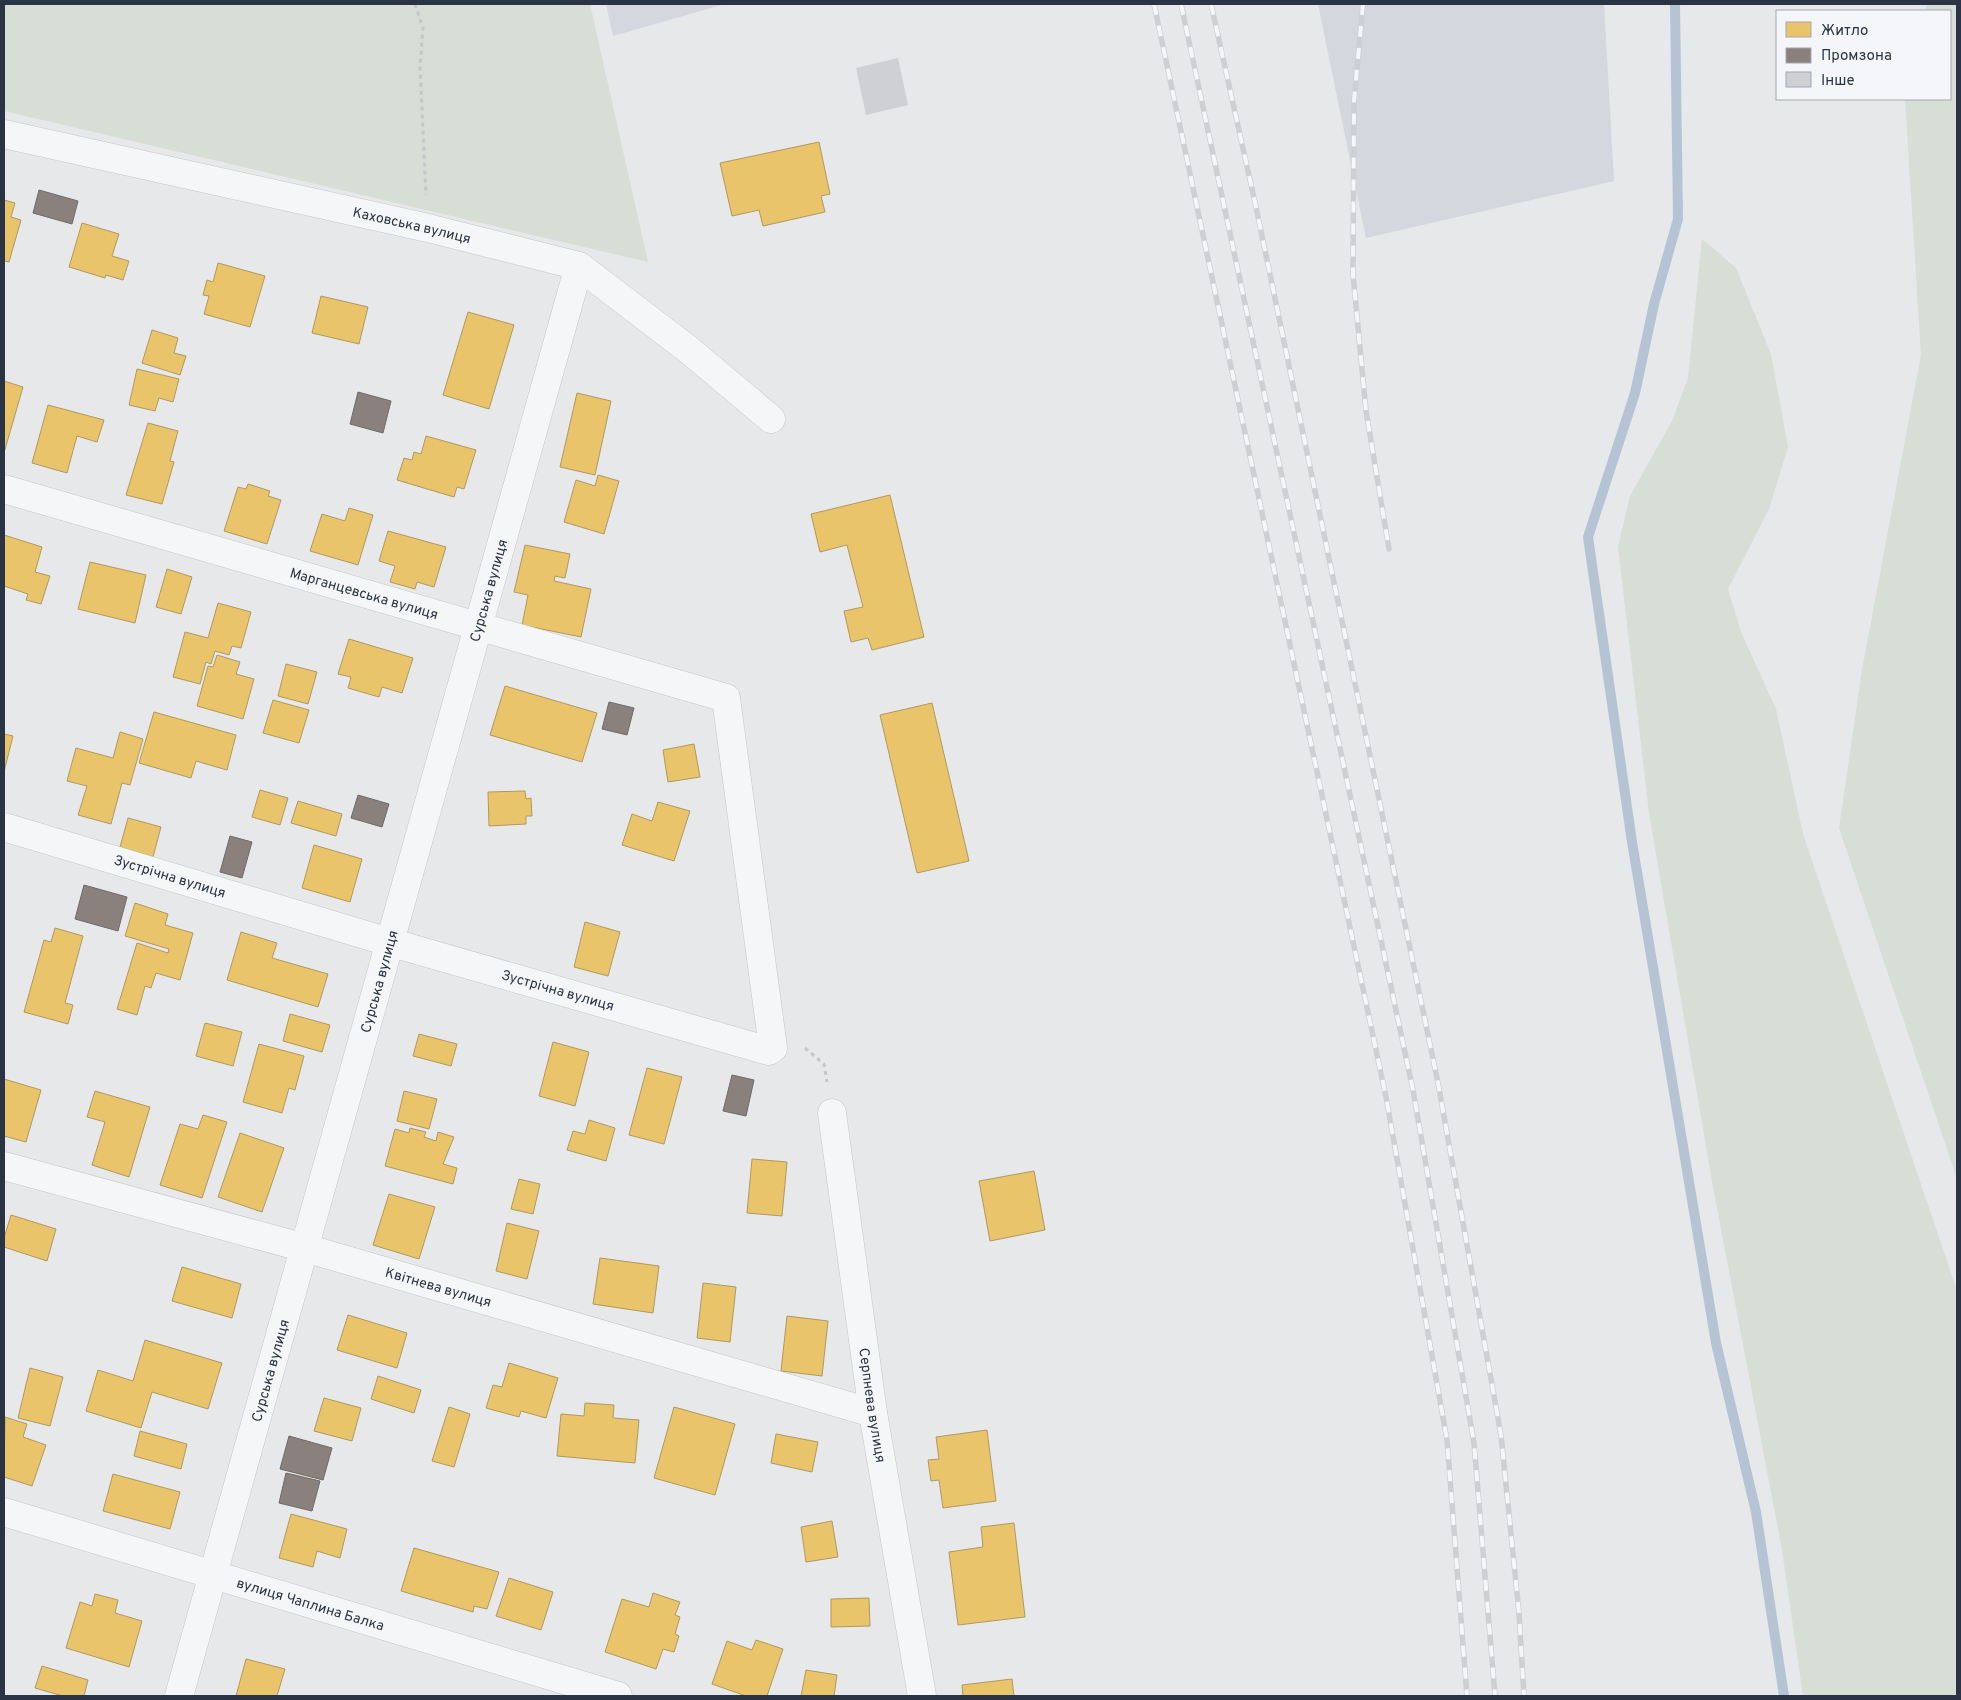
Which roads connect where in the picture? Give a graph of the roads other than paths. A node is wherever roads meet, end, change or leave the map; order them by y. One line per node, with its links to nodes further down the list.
1 (4, 134): 2 (street, Каховська вулиця)
2 (579, 266): 3 (street, Каховська вулиця); 5 (street, Сурська вулиця)
3 (771, 419)
4 (4, 489): 5 (street, Марганцевська вулиця)
5 (479, 625): 6 (street, Марганцевська вулиця); 8 (street, Сурська вулиця)
6 (726, 698): 8 (street, Зустрічна вулиця)
7 (4, 827): 8 (street, Зустрічна вулиця)
8 (389, 942): 11 (street, Сурська вулиця)
9 (832, 1113): 12 (street, Серпнева вулиця)
10 (4, 1166): 11 (street, Квітнева вулиця)
11 (305, 1248): 12 (street, Квітнева вулиця); 14 (street, Сурська вулиця)
12 (873, 1413): 17 (street, Серпнева вулиця)
13 (4, 1512): 14 (street, вулиця Чаплина Балка)
14 (213, 1575): 15 (street, Сурська вулиця); 16 (street, вулиця Чаплина Балка)
15 (179, 1696)
16 (618, 1696)
17 (922, 1696)

